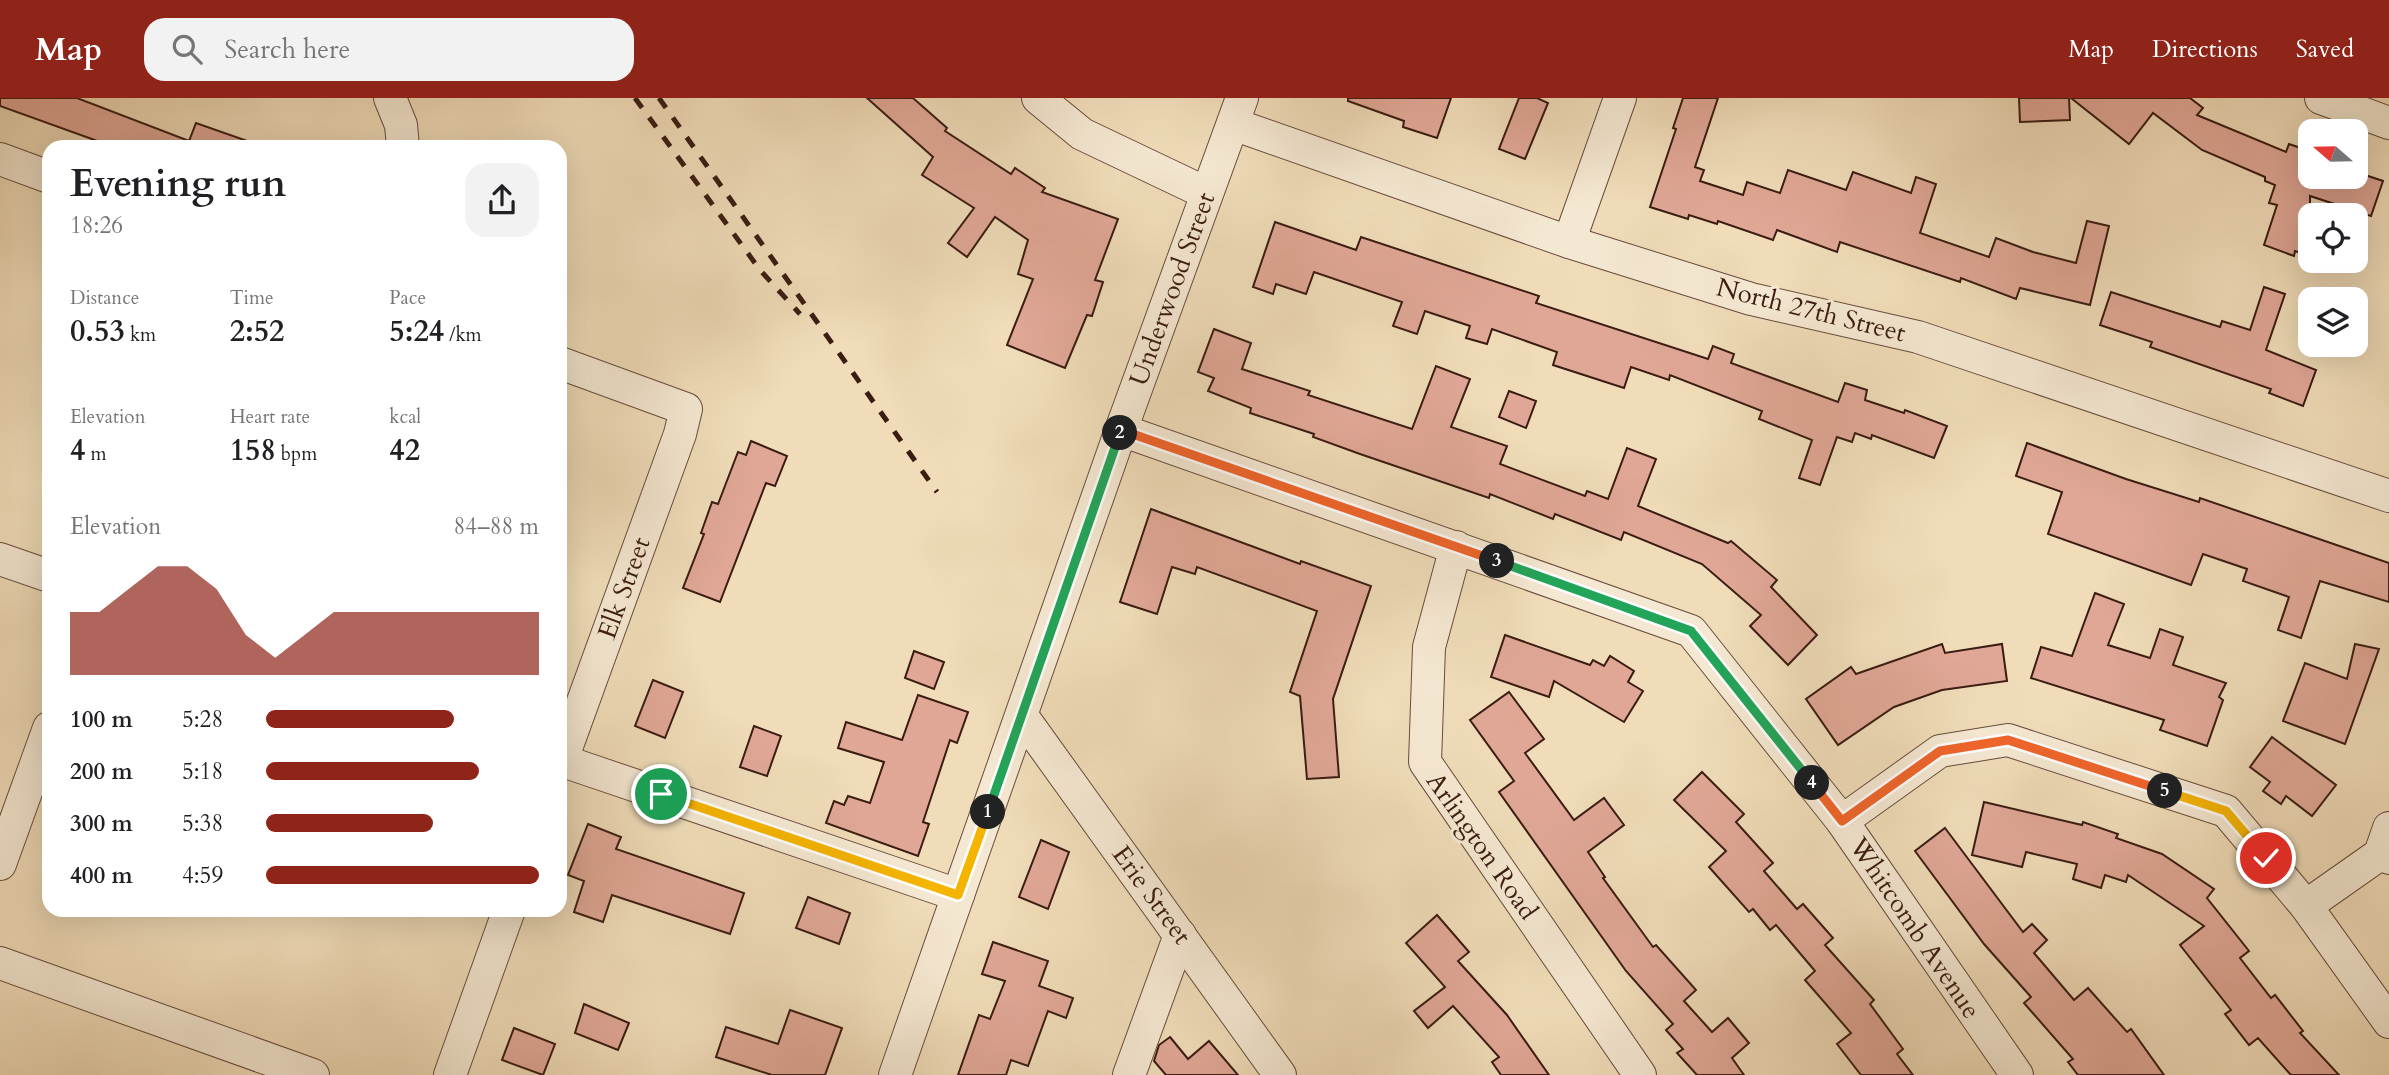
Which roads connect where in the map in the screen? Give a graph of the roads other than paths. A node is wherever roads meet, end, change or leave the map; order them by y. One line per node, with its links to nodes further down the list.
1 (390, 98): 8 (street)
2 (1038, 98): 11 (street)
3 (1620, 98): 12 (street)
4 (2321, 98): 5 (street)
5 (2358, 105): 7 (street)
6 (1238, 111): 11 (street, Underwood Street); 12 (street, North 27th Street)
7 (2389, 123)
8 (402, 140)
9 (0, 159): 10 (street)
10 (42, 174)
11 (1206, 193): 14 (street, Underwood Street)
12 (1569, 242): 15 (street, North 27th Street)
13 (567, 366): 20 (street, Elk Street)
14 (1121, 430): 16 (street, Whitcomb Avenue); 19 (street, Underwood Street)
15 (2389, 496)
16 (1456, 547): 23 (street, Whitcomb Avenue); 37 (street, Arlington Road)
17 (0, 559): 18 (street)
18 (42, 574)
19 (1022, 716): 26 (street, Underwood Street); 29 (street, Erie Street)
20 (567, 745)
21 (42, 747): 25 (street)
22 (567, 764): 26 (street)
23 (1842, 821): 27 (street); 38 (street, Whitcomb Avenue)
24 (2386, 847): 27 (street)
25 (0, 864)
26 (958, 895): 34 (street, Underwood Street)
27 (2306, 906): 31 (street)
28 (506, 917): 33 (street)
29 (1180, 934): 35 (street); 36 (street, Erie Street)
30 (0, 963): 32 (street)
31 (2389, 1021)
32 (313, 1075)
33 (450, 1075)
34 (895, 1075)
35 (1129, 1075)
36 (1280, 1075)
37 (1640, 1075)
38 (2017, 1075)

